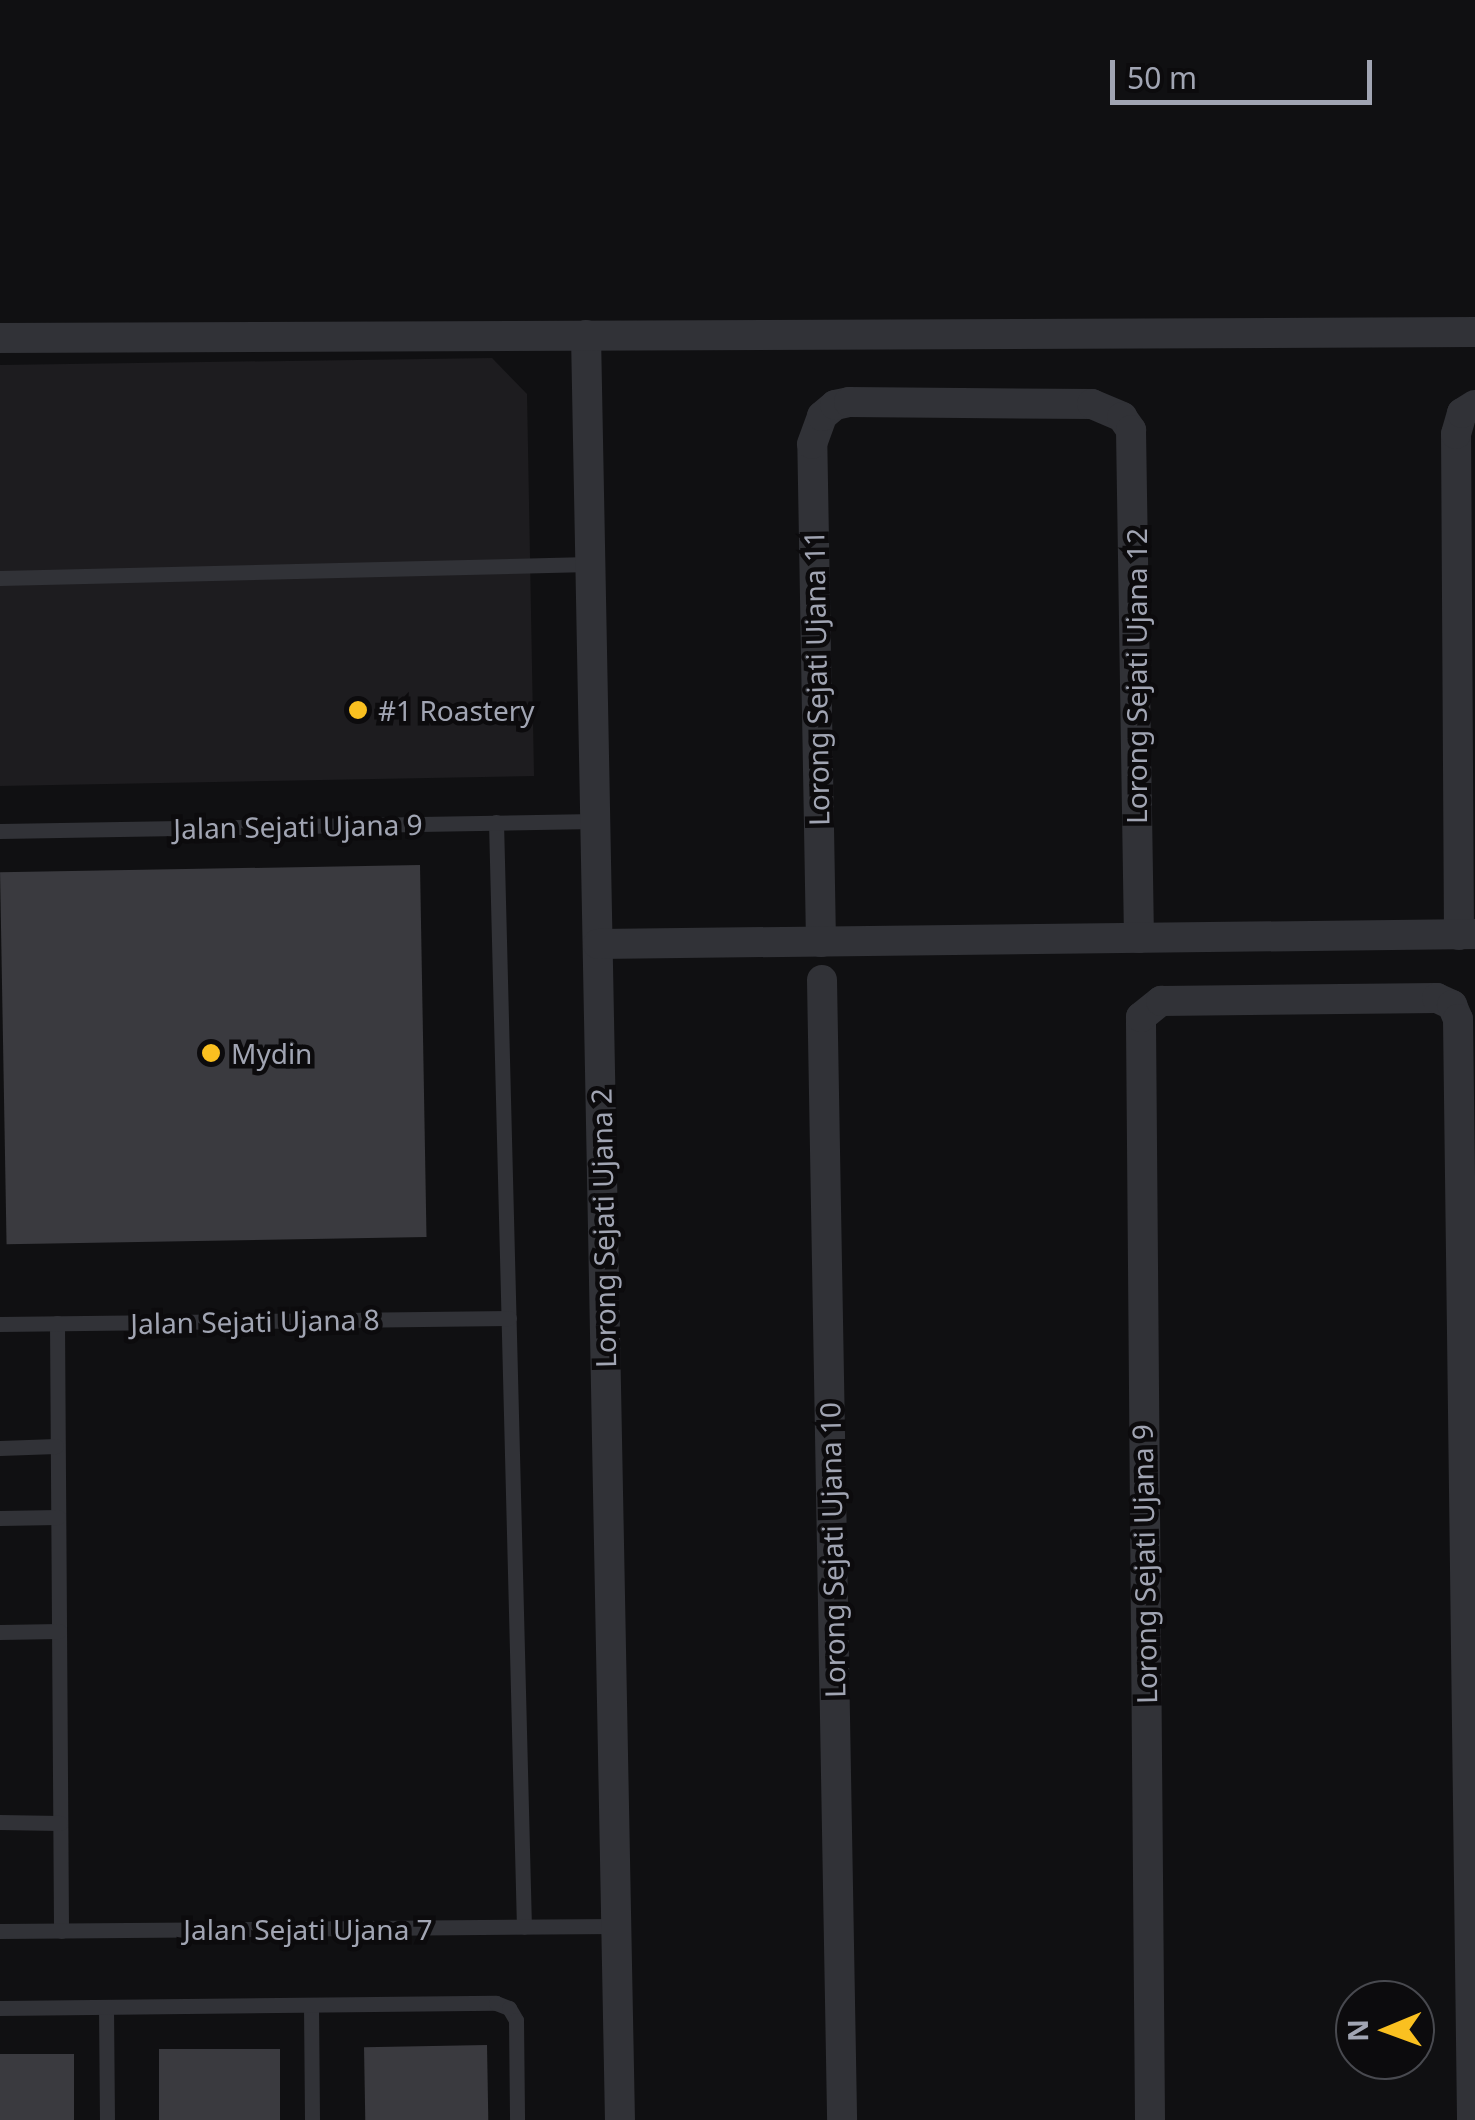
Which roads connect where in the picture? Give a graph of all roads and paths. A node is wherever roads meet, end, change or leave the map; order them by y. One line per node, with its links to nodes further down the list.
1 (1475, 332): 2 (street)
2 (586, 335): 3 (street); 6 (street, Lorong Sejati Ujana 2)
3 (0, 338)
4 (1468, 409): 11 (street)
5 (1122, 417): 12 (street, Lorong Sejati Ujana 12); 13 (street, Lorong Sejati Ujana 11)
6 (590, 564): 7 (lane); 8 (street, Lorong Sejati Ujana 2)
7 (0, 578)
8 (596, 820): 9 (lane, Jalan Sejati Ujana 9); 14 (street, Lorong Sejati Ujana 2)
9 (496, 822): 10 (lane, Jalan Sejati Ujana 9); 16 (lane)
10 (0, 830)
11 (1467, 934): 12 (street)
12 (1138, 938): 13 (street)
13 (822, 942): 14 (street)
14 (598, 944): 27 (street, Lorong Sejati Ujana 2)
15 (822, 980): 38 (street, Lorong Sejati Ujana 10)
16 (509, 1318): 17 (lane, Jalan Sejati Ujana 8); 28 (lane)
17 (58, 1323): 18 (lane, Jalan Sejati Ujana 8); 19 (lane)
18 (0, 1324)
19 (56, 1446): 20 (lane); 21 (lane)
20 (0, 1448)
21 (58, 1517): 22 (lane); 23 (lane)
22 (0, 1518)
23 (59, 1631): 24 (lane); 26 (lane)
24 (0, 1632)
25 (0, 1822): 26 (lane)
26 (60, 1823): 30 (lane)
27 (616, 1926): 28 (lane, Jalan Sejati Ujana 7); 37 (street, Lorong Sejati Ujana 2)
28 (524, 1927): 30 (lane, Jalan Sejati Ujana 7)
29 (0, 1931): 30 (lane, Jalan Sejati Ujana 7)
30 (61, 1931)
31 (311, 2005): 32 (lane); 35 (lane); 36 (lane)
32 (106, 2006): 33 (lane); 34 (lane)
33 (0, 2008)
34 (106, 2120)
35 (312, 2120)
36 (517, 2120)
37 (620, 2120)
38 (842, 2120)
39 (1150, 2120): 40 (street, Lorong Sejati Ujana 9)
40 (1472, 2120)

